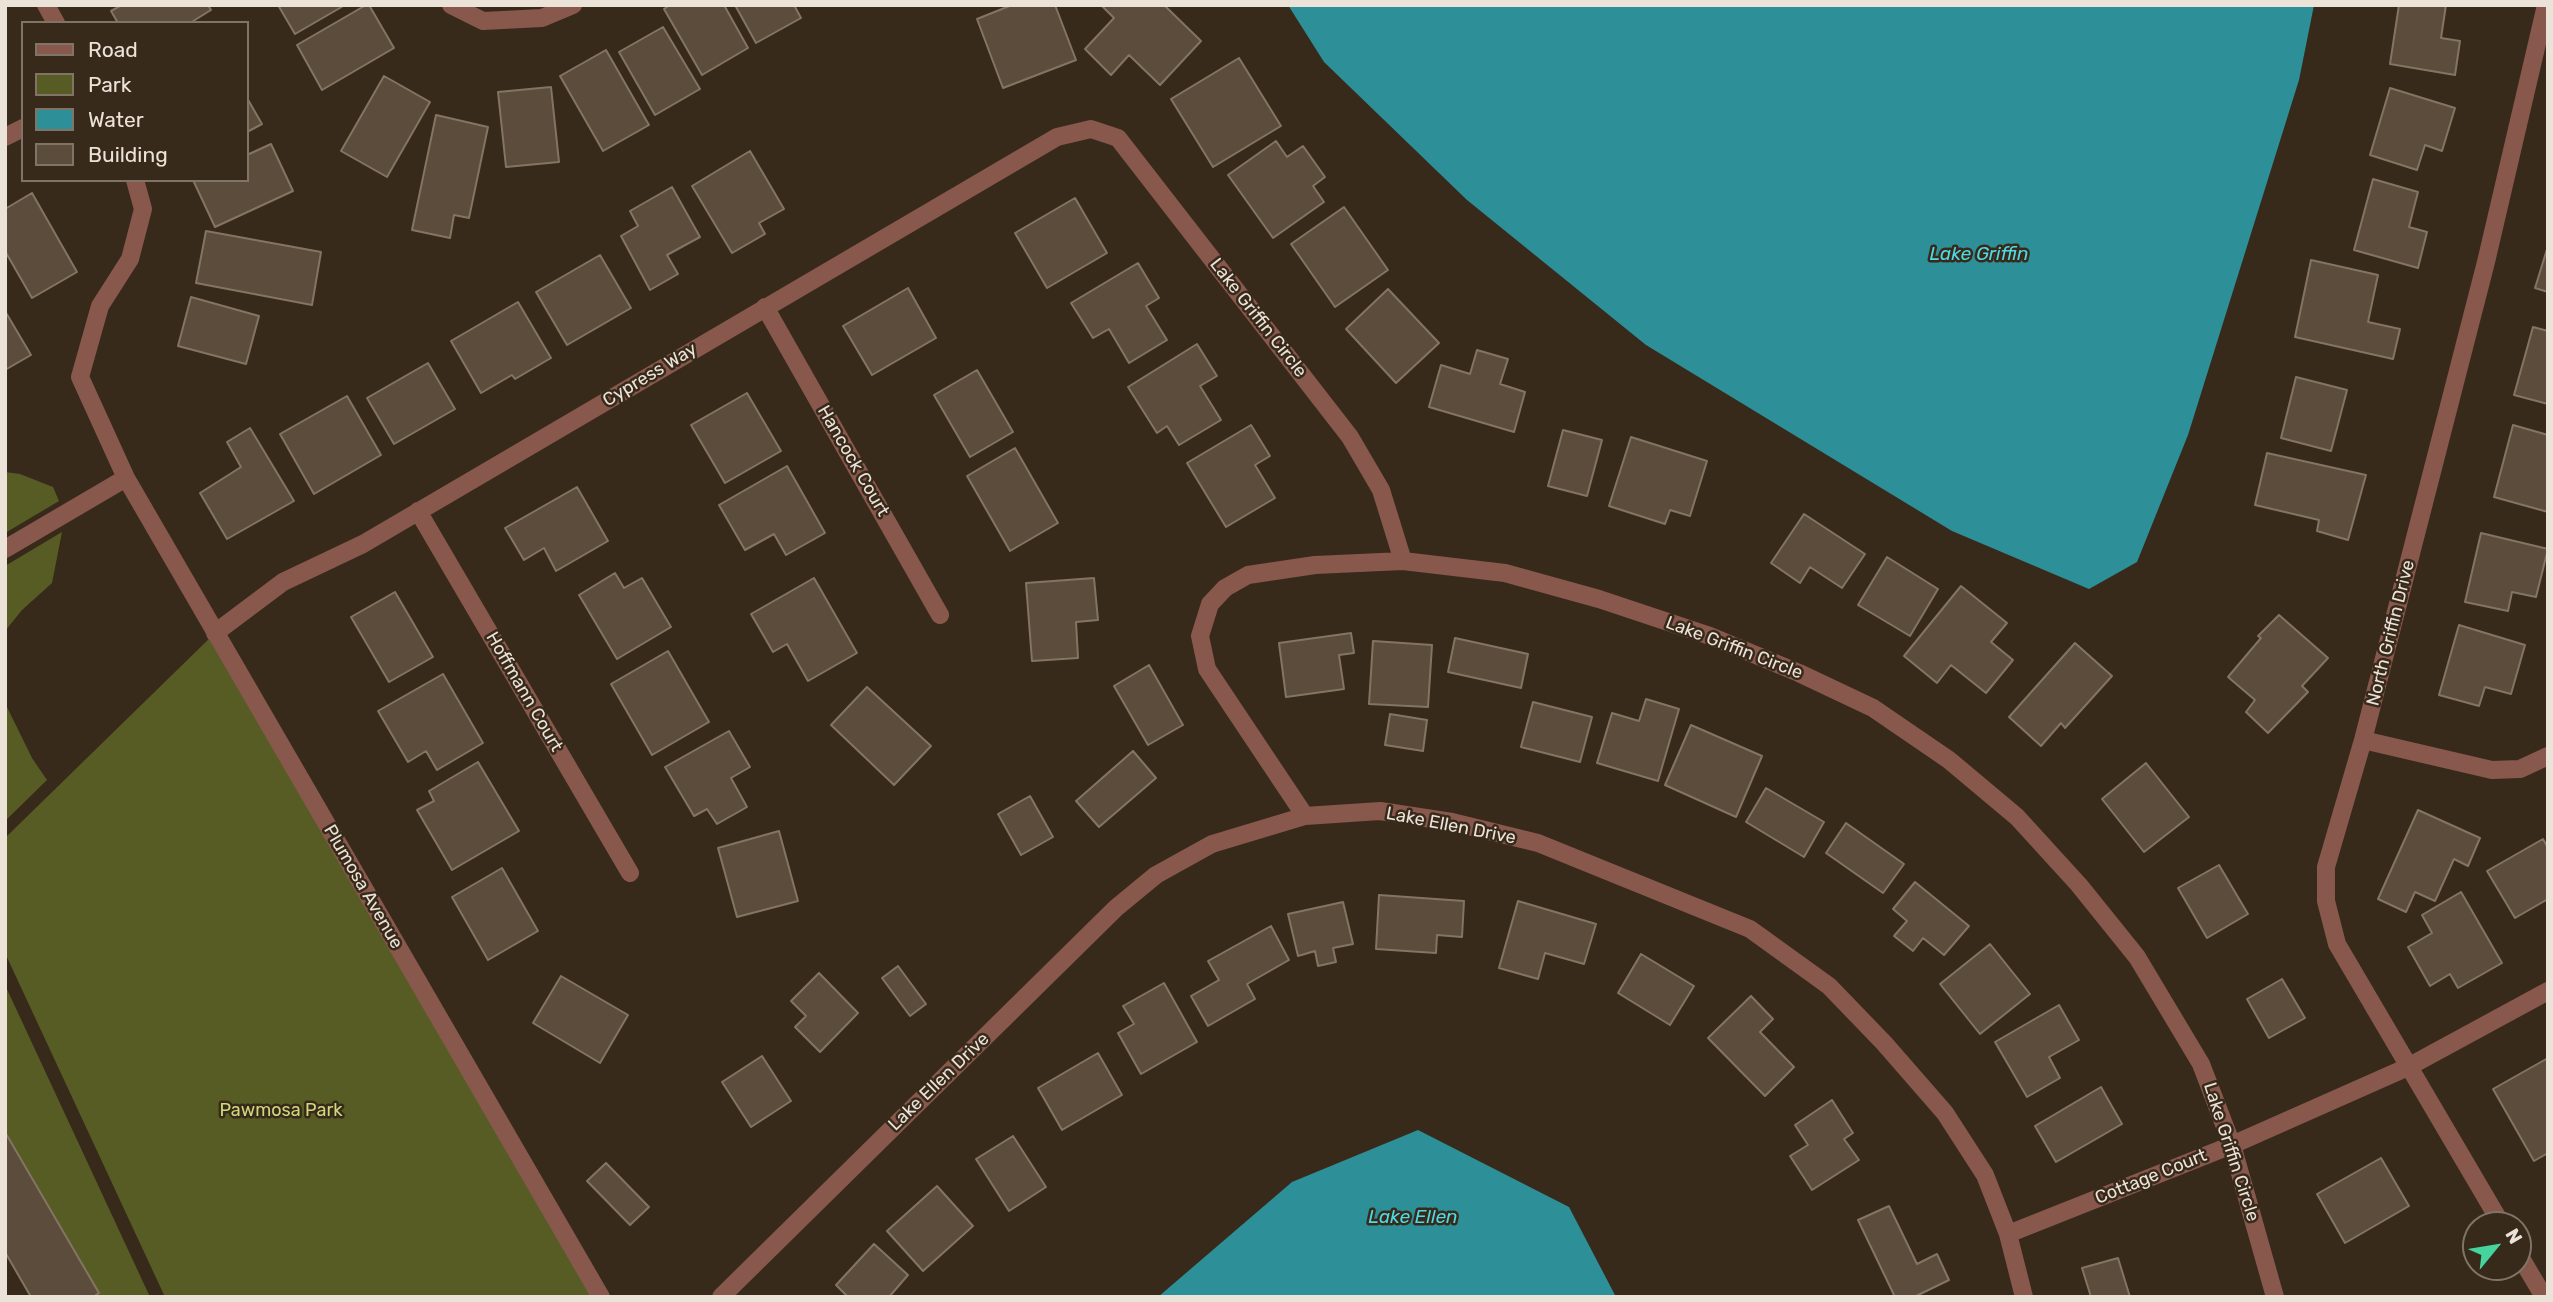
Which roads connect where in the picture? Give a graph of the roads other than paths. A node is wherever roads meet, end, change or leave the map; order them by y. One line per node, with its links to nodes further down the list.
1 (46, 5): 5 (street)
2 (451, 5): 3 (street)
3 (573, 5)
4 (2546, 5): 17 (street, North Griffin Drive)
5 (55, 21)
6 (21, 129): 8 (street)
7 (1091, 129): 10 (street, Cypress Way); 14 (street, Lake Griffin Circle)
8 (5, 138)
9 (136, 182): 11 (street, Plumosa Avenue)
10 (765, 307): 12 (street, Cypress Way); 15 (street, Hancock Court)
11 (126, 478): 13 (street); 16 (street, Plumosa Avenue)
12 (418, 511): 16 (street, Cypress Way); 20 (street, Hoffmann Court)
13 (5, 550)
14 (1403, 561): 19 (street); 23 (street, Lake Griffin Circle)
15 (940, 615)
16 (215, 633): 27 (street, Plumosa Avenue)
17 (2363, 740): 18 (street); 22 (street, North Griffin Drive)
18 (2548, 756)
19 (1305, 816): 25 (street, Lake Ellen Drive); 28 (street, Lake Ellen Drive)
20 (630, 873)
21 (2548, 991): 22 (street, Cottage Court)
22 (2408, 1066): 23 (street, Cottage Court); 24 (street, North Griffin Drive)
23 (2232, 1145): 25 (street, Cottage Court); 30 (street, Lake Griffin Circle)
24 (2494, 1211)
25 (2008, 1234): 29 (street, Lake Ellen Drive)
26 (2532, 1277): 31 (street)
27 (601, 1297)
28 (721, 1297)
29 (2024, 1297)
30 (2276, 1297)
31 (2544, 1297)

